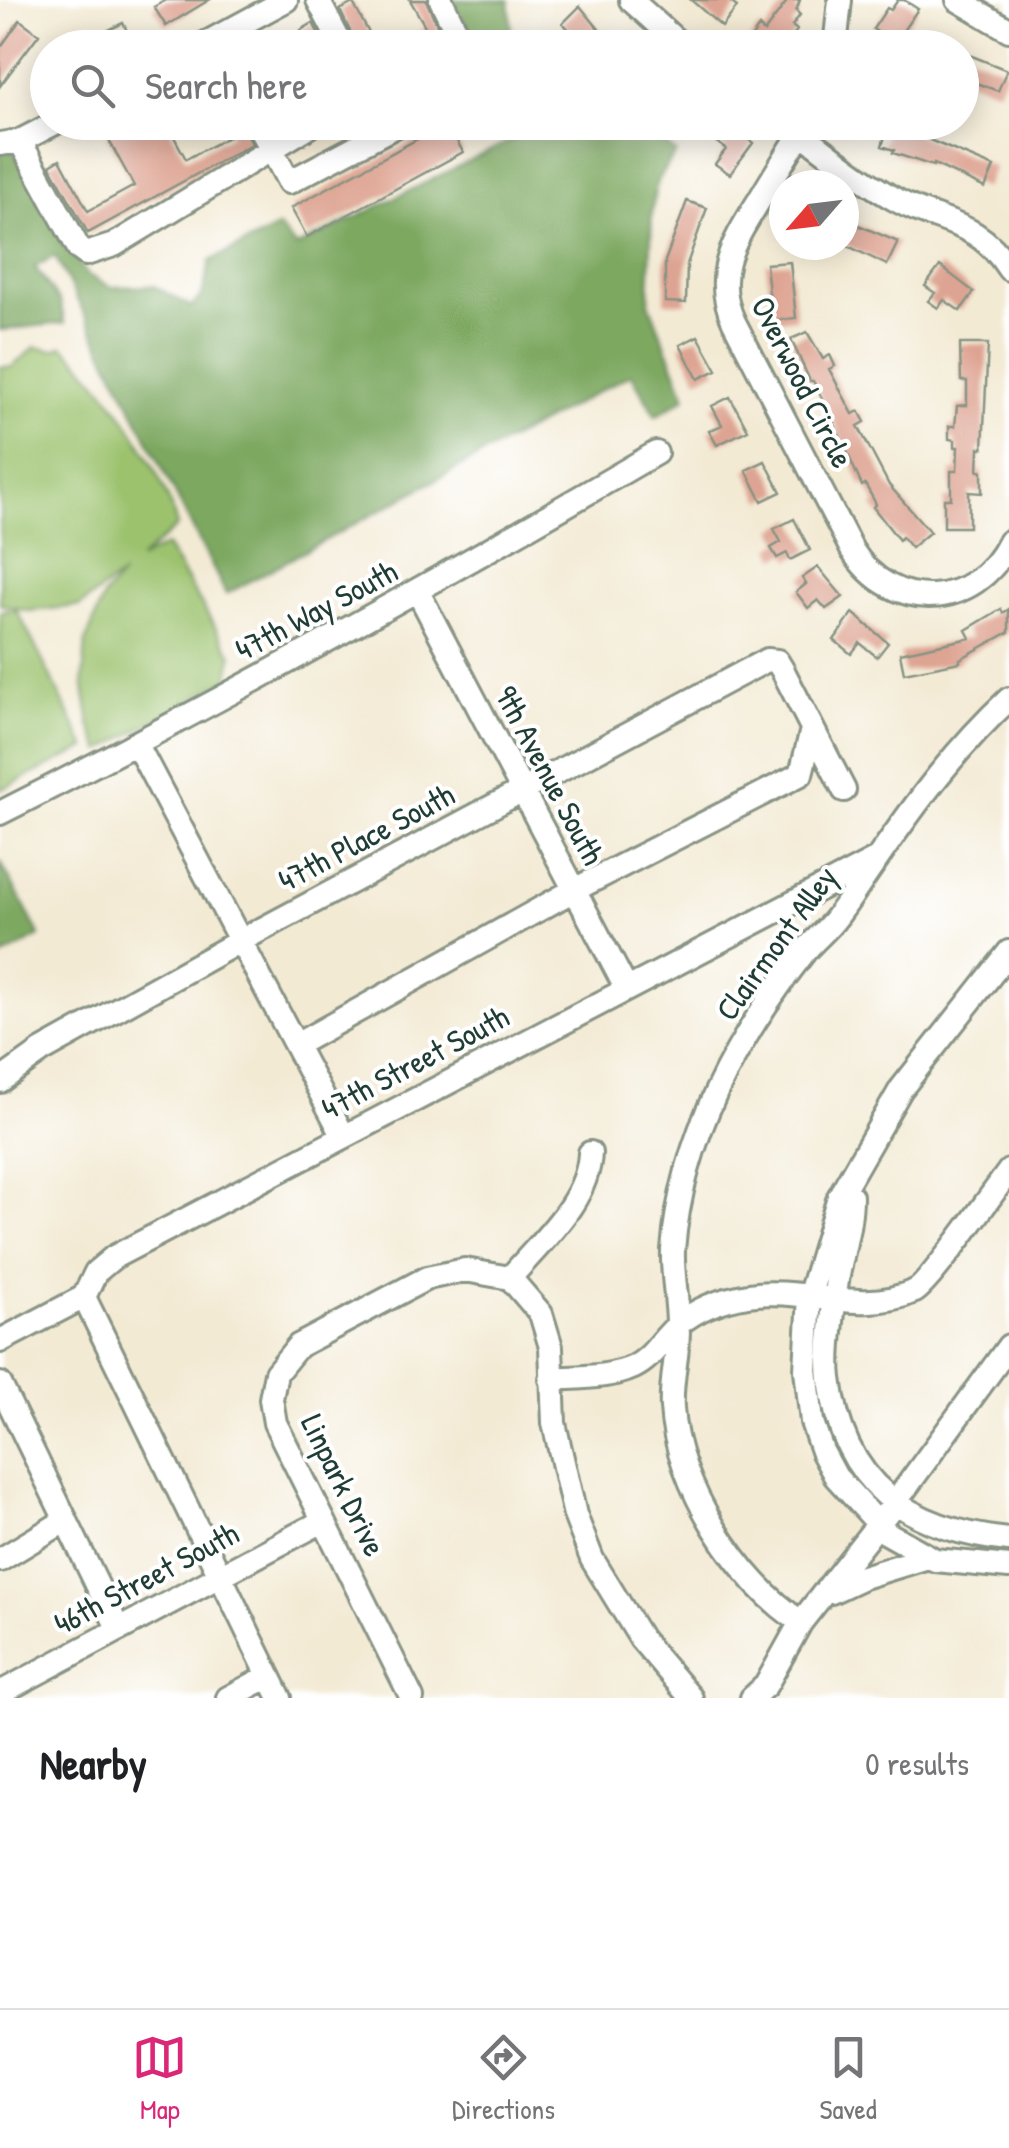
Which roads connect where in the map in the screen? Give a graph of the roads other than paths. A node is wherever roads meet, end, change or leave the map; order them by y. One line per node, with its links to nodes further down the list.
1 (286, 0): 7 (street)
2 (318, 0): 8 (street)
3 (440, 0): 9 (street)
4 (632, 0): 10 (street)
5 (840, 0): 11 (street)
6 (958, 0): 12 (street)
7 (235, 30)
8 (334, 30)
9 (455, 30)
10 (662, 30)
11 (836, 30)
12 (1009, 30)
13 (267, 140): 19 (street)
14 (288, 140): 19 (street)
15 (363, 140): 19 (street)
16 (790, 140): 22 (street, Overwood Circle)
17 (815, 140): 20 (street, Overwood Circle)
18 (10, 143): 19 (street)
19 (272, 150)
20 (1009, 269)
21 (656, 453): 23 (street, 47th Way South)
22 (1009, 542)
23 (418, 592): 26 (street, 47th Way South); 28 (street, 9th Avenue South)
24 (1009, 699): 30 (street, Clairmont Alley)
25 (812, 729): 27 (street); 28 (street, 47th Place South); 31 (street)
26 (137, 745): 29 (street, 47th Way South); 32 (street)
27 (844, 790)
28 (522, 791): 31 (street, 9th Avenue South); 32 (street, 47th Place South)
29 (0, 813)
30 (876, 859): 34 (street, 47th Street South); 45 (street, Clairmont Alley)
31 (574, 890): 34 (street, 9th Avenue South); 35 (street)
32 (240, 941): 35 (street); 36 (street, 47th Place South)
33 (1009, 952): 40 (street)
34 (626, 988): 37 (street, 47th Street South)
35 (296, 1045): 37 (street)
36 (0, 1081)
37 (344, 1137): 43 (street, 47th Street South)
38 (590, 1153): 41 (street)
39 (1009, 1171): 44 (street)
40 (851, 1178): 42 (street); 44 (street)
41 (510, 1278): 48 (street); 52 (street, Linpark Drive)
42 (810, 1294): 44 (street); 45 (street); 53 (street)
43 (84, 1297): 46 (street, 47th Street South); 58 (street)
44 (834, 1297): 50 (street)
45 (678, 1324): 48 (street); 60 (street, Clairmont Alley)
46 (0, 1340)
47 (1009, 1346): 50 (street)
48 (551, 1379): 68 (street)
49 (3, 1396): 51 (street)
50 (894, 1504): 53 (street); 54 (street)
51 (66, 1520): 56 (street); 61 (street)
52 (323, 1521): 58 (street, 46th Street South); 67 (street, Linpark Drive)
53 (879, 1524): 55 (street); 59 (street)
54 (1009, 1539)
55 (928, 1557): 57 (street); 59 (street)
56 (0, 1560)
57 (1009, 1568)
58 (222, 1574): 61 (street, 46th Street South); 63 (street)
59 (823, 1595): 60 (street)
60 (801, 1622): 62 (street)
61 (118, 1628): 64 (street, 46th Street South)
62 (780, 1660): 69 (street); 70 (street)
63 (269, 1676): 65 (street); 66 (street)
64 (0, 1694)
65 (228, 1698)
66 (280, 1698)
67 (412, 1698)
68 (691, 1698)
69 (752, 1698)
70 (782, 1698)

